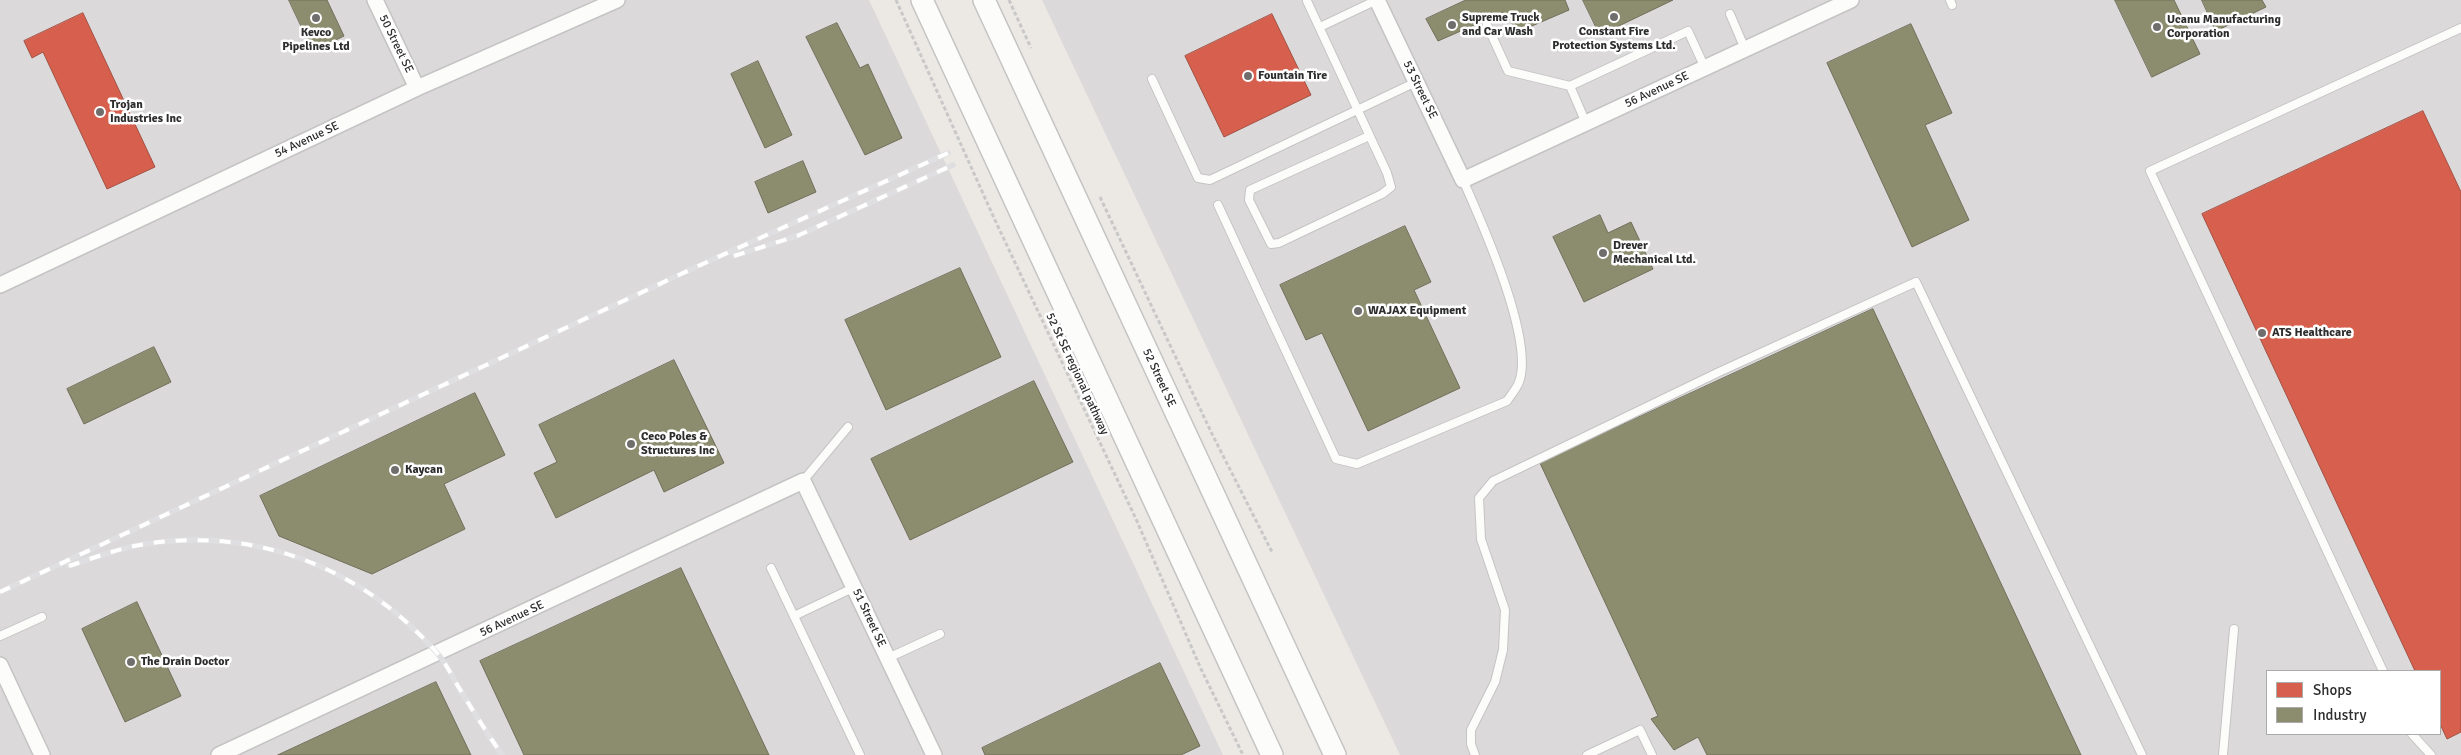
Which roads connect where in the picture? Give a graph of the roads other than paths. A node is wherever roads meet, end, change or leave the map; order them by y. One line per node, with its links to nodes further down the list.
1 (375, 0): 17 (street, 50 Street SE)
2 (617, 0): 17 (street, 54 Avenue SE)
3 (922, 0): 41 (main road)
4 (984, 0): 42 (main road, 52 Street SE)
5 (1377, 0): 10 (lane); 15 (street, 53 Street SE)
6 (1851, 0): 12 (street, 56 Avenue SE)
7 (1307, 1): 10 (lane)
8 (1730, 14): 12 (lane)
9 (1487, 25): 16 (lane)
10 (1320, 27): 18 (lane)
11 (2461, 28): 35 (lane)
12 (1745, 49): 13 (street, 56 Avenue SE)
13 (1705, 68): 16 (lane); 19 (street, 56 Avenue SE)
14 (1152, 79): 18 (lane)
15 (1416, 82): 18 (lane); 21 (street, 53 Street SE)
16 (1570, 86): 19 (lane)
17 (417, 88): 23 (street, 54 Avenue SE)
18 (1357, 109): 20 (lane)
19 (1586, 123): 21 (street, 56 Avenue SE)
20 (1369, 136): 20 (lane)
21 (1463, 180): 22 (lane)
22 (1218, 205)
23 (0, 285)
24 (848, 427): 25 (lane)
25 (804, 481): 27 (street, 51 Street SE); 38 (street, 56 Avenue SE)
26 (771, 568): 28 (lane)
27 (855, 587): 28 (lane); 33 (street, 51 Street SE)
28 (794, 616): 39 (lane)
29 (42, 617): 32 (lane)
30 (2234, 629): 47 (lane)
31 (940, 634): 33 (lane)
32 (0, 636)
33 (888, 658): 40 (street, 51 Street SE)
34 (0, 665): 37 (street)
35 (2383, 670)
36 (2413, 735): 48 (lane)
37 (42, 755)
38 (219, 755)
39 (860, 755)
40 (934, 755)
41 (1272, 755)
42 (1335, 755)
43 (1475, 755): 46 (lane)
44 (1587, 755): 45 (lane)
45 (1652, 755)
46 (2142, 755)
47 (2223, 755)
48 (2431, 755)

